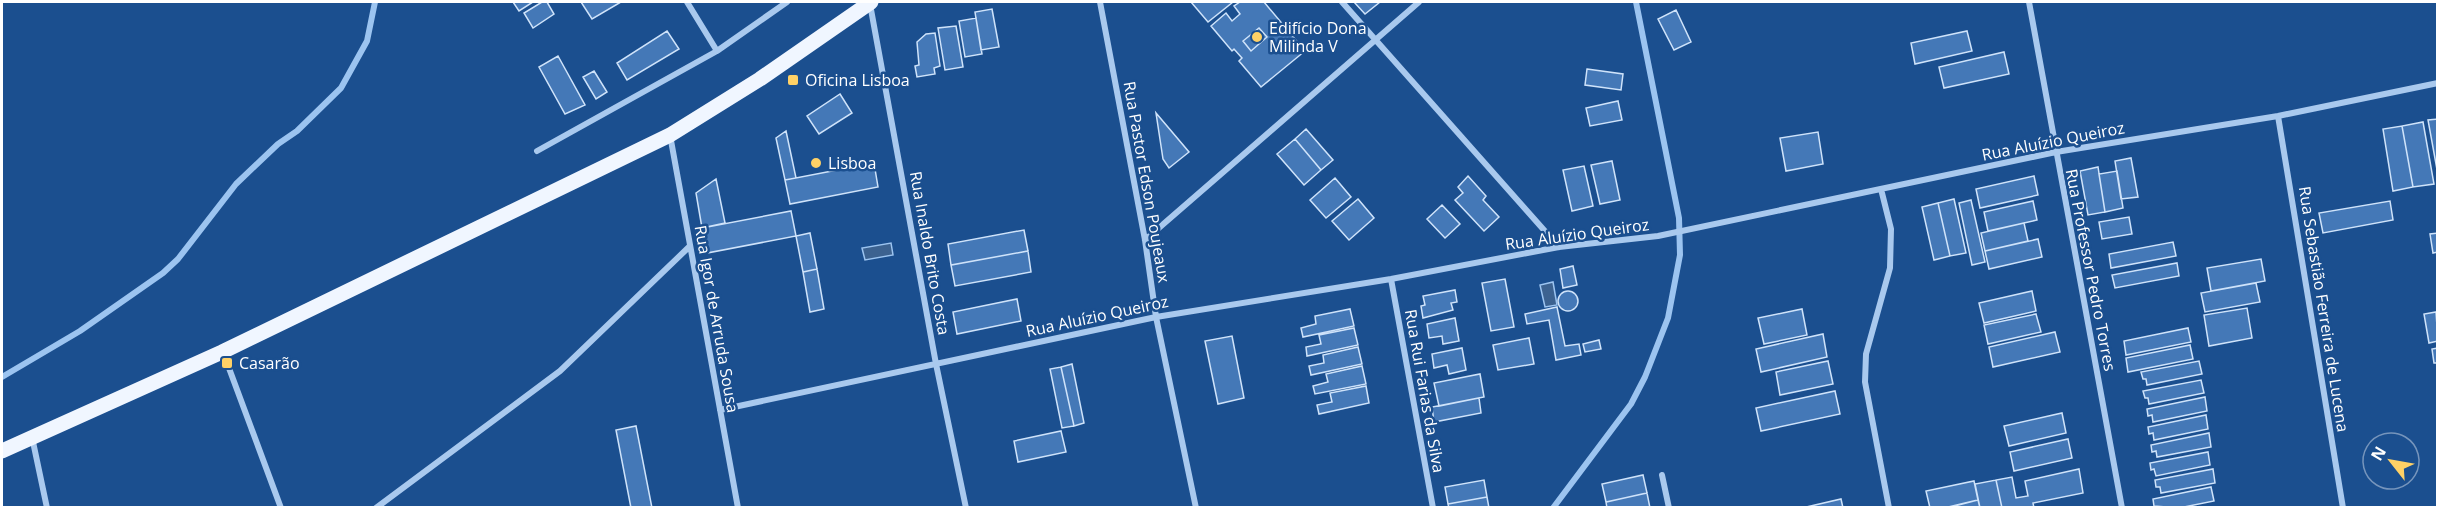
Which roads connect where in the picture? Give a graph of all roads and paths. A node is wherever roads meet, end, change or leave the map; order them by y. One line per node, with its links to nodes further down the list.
1 (687, 2): 9 (street)
2 (787, 2): 9 (street)
3 (870, 2): 12 (main road); 22 (street, Rua Inaldo Brito Costa)
4 (1100, 2): 16 (street, Rua Pastor Edson Poujeaux)
5 (1342, 2): 8 (street)
6 (1419, 2): 8 (street)
7 (2029, 2): 14 (street, Rua Professor Pedro Torres)
8 (1374, 40): 16 (street); 18 (street)
9 (717, 51): 13 (street)
10 (2438, 83): 11 (street, Rua Aluízio Queiroz)
11 (2278, 116): 14 (street, Rua Aluízio Queiroz); 37 (street, Rua Sebastião Ferreira de Lucena)
12 (670, 135): 17 (street, Rua Igor de Arruda Sousa); 21 (main road)
13 (537, 151)
14 (2056, 152): 15 (street, Rua Aluízio Queiroz); 36 (street, Rua Professor Pedro Torres)
15 (1881, 189): 18 (street, Rua Aluízio Queiroz); 35 (street)
16 (1145, 240): 20 (street, Rua Pastor Edson Poujeaux)
17 (690, 246): 23 (street, Rua Igor de Arruda Sousa); 29 (street)
18 (1559, 247): 19 (street, Rua Aluízio Queiroz)
19 (1392, 279): 20 (street, Rua Aluízio Queiroz); 33 (street, Rua Rui Farias da Silva)
20 (1156, 317): 22 (street, Rua Aluízio Queiroz); 32 (street, Rua Pastor Edson Poujeaux)
21 (222, 352): 24 (main road); 28 (street)
22 (936, 364): 23 (street, Rua Aluízio Queiroz); 31 (street, Rua Inaldo Brito Costa)
23 (720, 410): 30 (street, Rua Igor de Arruda Sousa)
24 (32, 437): 25 (main road); 27 (street)
25 (2, 451)
26 (1662, 476): 34 (street)
27 (47, 507)
28 (281, 507)
29 (376, 507)
30 (738, 507)
31 (966, 507)
32 (1196, 507)
33 (1433, 507)
34 (1669, 507)
35 (1889, 507)
36 (2122, 507)
37 (2343, 507)

